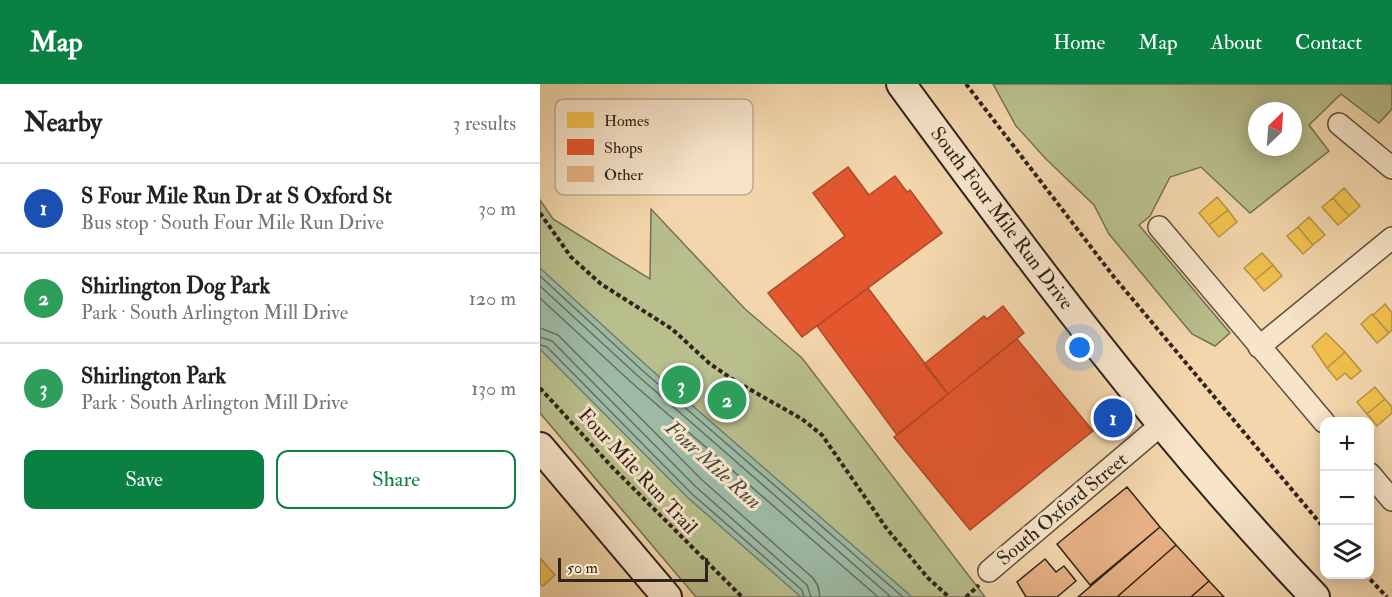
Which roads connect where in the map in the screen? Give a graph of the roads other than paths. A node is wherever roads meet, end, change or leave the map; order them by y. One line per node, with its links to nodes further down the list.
1 (901, 84): 8 (main road, South Four Mile Run Drive)
2 (1339, 124): 3 (street)
3 (1392, 168)
4 (1159, 227): 6 (street)
5 (1392, 238): 6 (street)
6 (1259, 347): 7 (street)
7 (1320, 418)
8 (1162, 424): 12 (street, South Oxford Street); 14 (main road, South Four Mile Run Drive)
9 (540, 447): 13 (main road)
10 (1374, 479): 11 (street)
11 (1392, 500)
12 (989, 571)
13 (667, 597)
14 (1315, 597)

